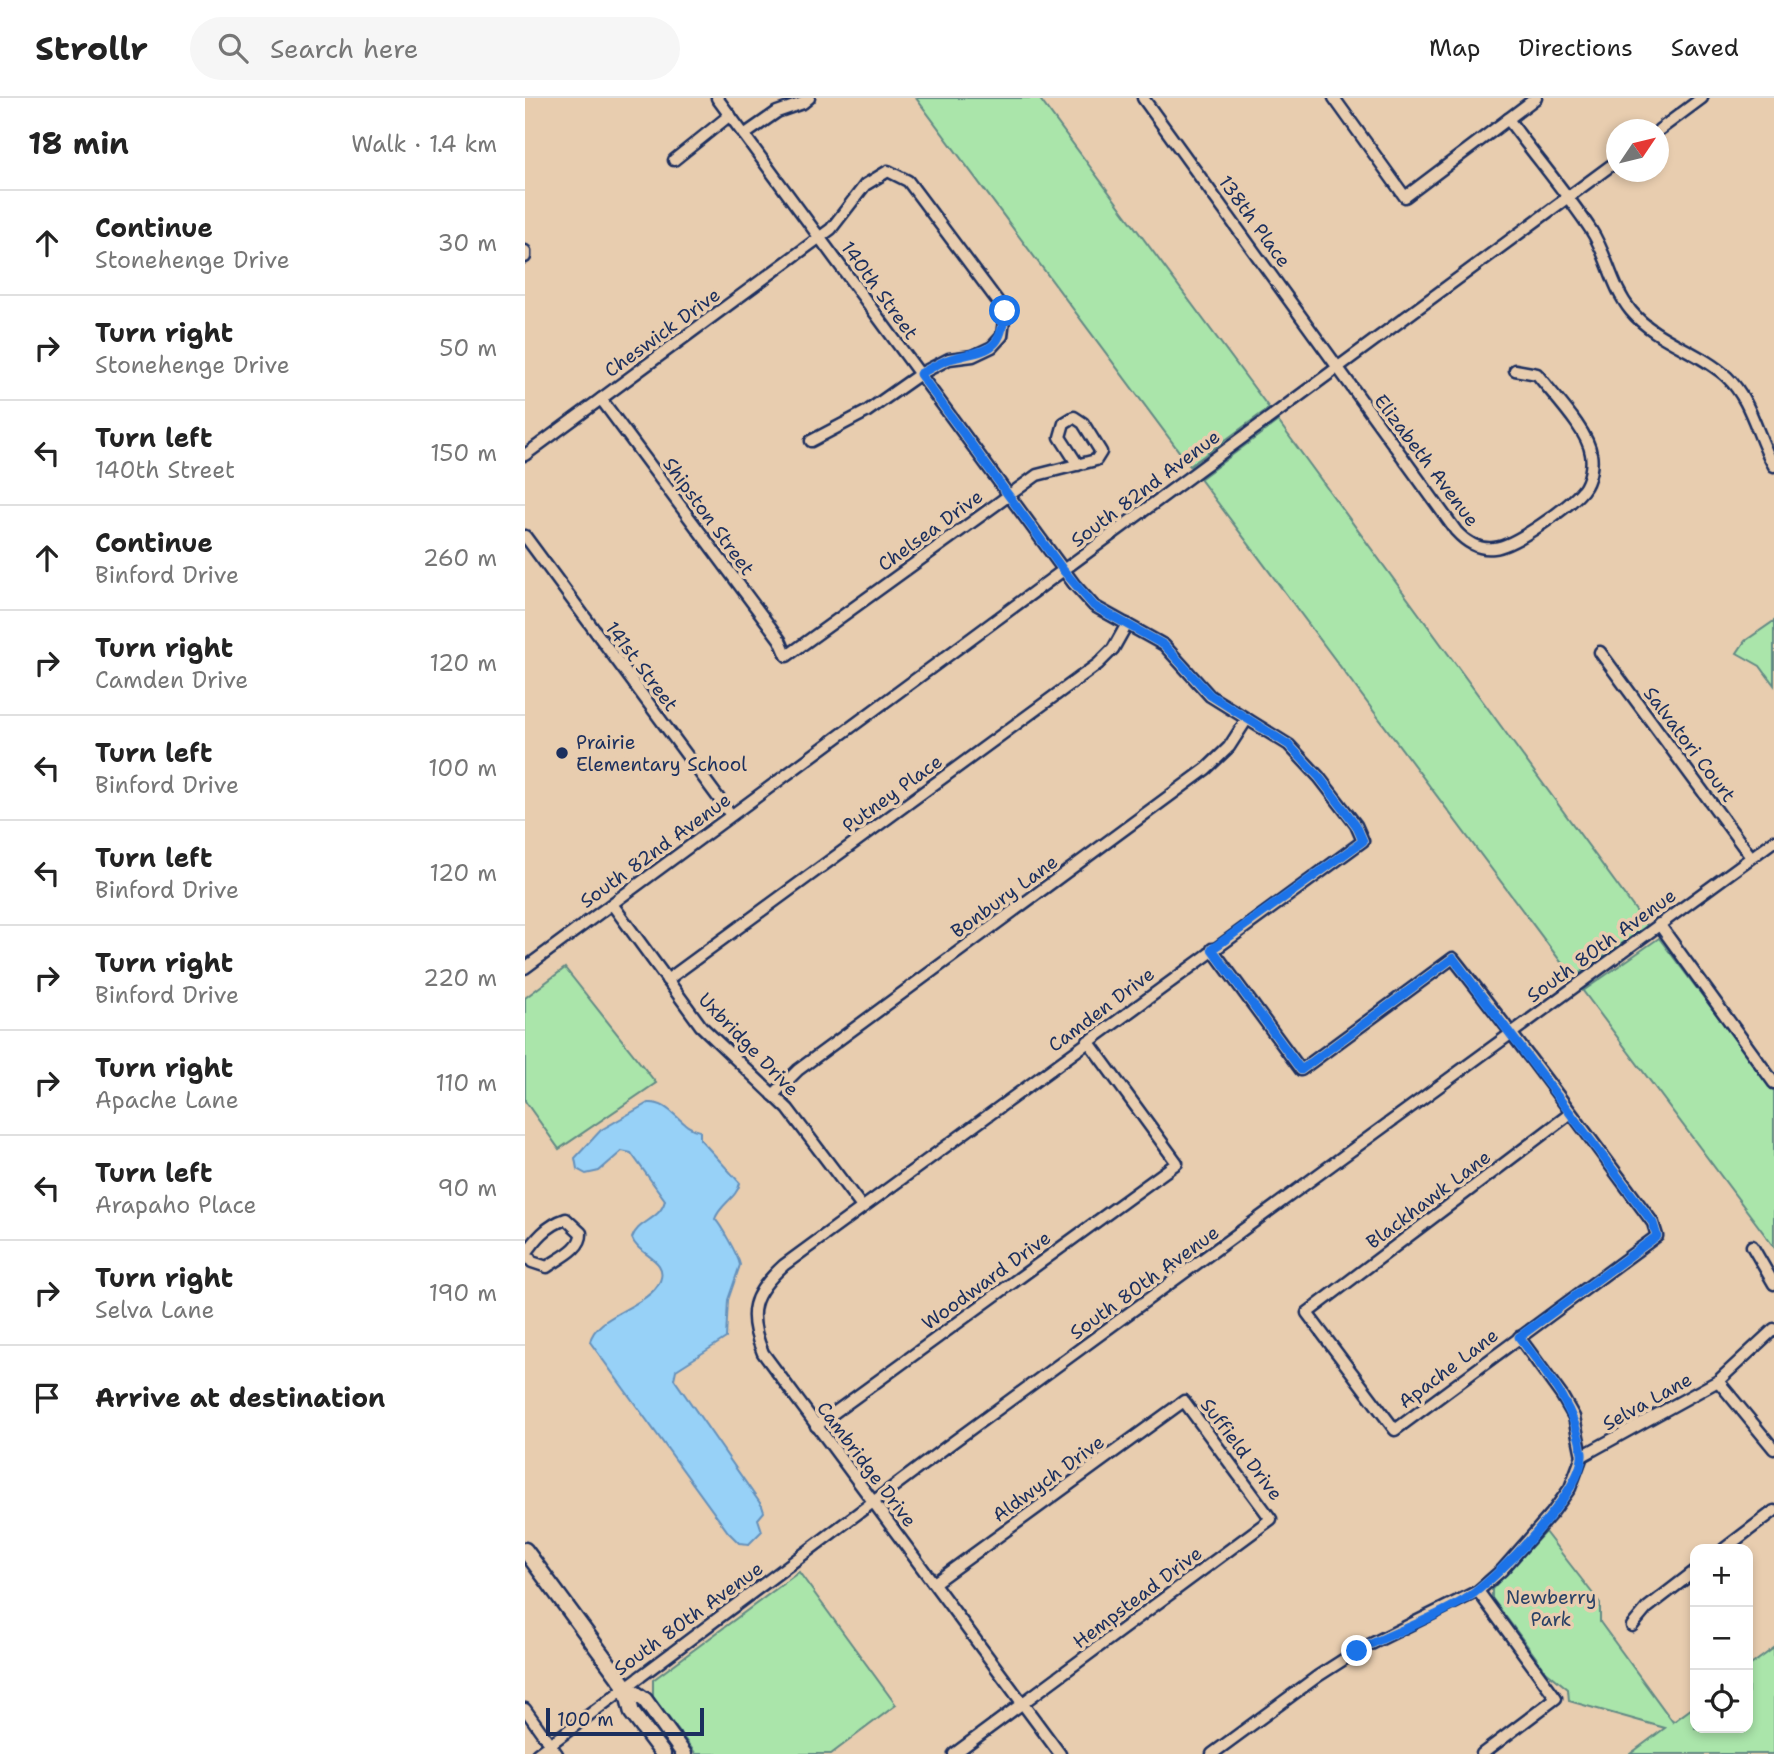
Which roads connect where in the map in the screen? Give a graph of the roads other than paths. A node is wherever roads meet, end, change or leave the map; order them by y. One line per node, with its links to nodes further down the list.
1 (717, 98): 7 (street, 140th Street)
2 (809, 98): 10 (street)
3 (1143, 98): 15 (street, 138th Place)
4 (1334, 98): 8 (street)
5 (1536, 98): 8 (street)
6 (1702, 98): 9 (street)
7 (730, 115): 10 (street, 140th Street); 11 (street)
8 (1508, 119): 13 (street)
9 (1669, 122)
10 (744, 135): 14 (street, 140th Street)
11 (674, 160)
12 (1606, 168): 13 (street, South 82nd Avenue)
13 (1566, 198): 15 (street, South 82nd Avenue); 22 (street)
14 (820, 238): 17 (street, 140th Street); 17 (street, Cheswick Drive); 18 (street, Cheswick Drive)
15 (1337, 366): 16 (street, Elizabeth Avenue); 25 (street, South 82nd Avenue)
16 (1515, 370)
17 (920, 374): 19 (street); 23 (street, 140th Street)
18 (601, 398): 20 (street, Cheswick Drive); 28 (street, Shipston Street)
19 (811, 441)
20 (525, 455)
21 (1078, 465): 21 (street, Chelsea Drive); 23 (street, Chelsea Drive)
22 (1774, 466)
23 (1008, 494): 25 (street, 140th Street); 28 (street, Chelsea Drive)
24 (525, 536): 30 (street, 141st Street)
25 (1063, 570): 26 (street, 140th Street); 30 (street, South 82nd Avenue)
26 (1128, 624): 29 (street, 140th Street); 38 (street, Putney Place)
27 (1600, 652): 33 (street, Salvatori Court)
28 (787, 656)
29 (1247, 719): 31 (street, 140th Street); 42 (street, Bonbury Lane)
30 (731, 815): 34 (street, South 82nd Avenue)
31 (1363, 841): 36 (street, Camden Drive)
32 (1774, 841): 33 (street, South 80th Avenue)
33 (1751, 857): 35 (street, South 80th Avenue)
34 (612, 904): 37 (street, South 82nd Avenue); 38 (street, Uxbridge Drive)
35 (1659, 925): 39 (street, South 80th Avenue); 41 (street)
36 (1212, 949): 39 (street); 40 (street, Camden Drive)
37 (525, 968)
38 (667, 980): 42 (street, Uxbridge Drive)
39 (1511, 1033): 43 (street); 56 (street, South 80th Avenue)
40 (1088, 1041): 44 (street, Camden Drive); 52 (street, Woodward Drive)
41 (1774, 1083)
42 (773, 1095): 44 (street, Uxbridge Drive)
43 (1571, 1112): 49 (street, Apache Lane); 53 (street, Blackhawk Lane)
44 (862, 1207): 52 (street, Cambridge Drive)
45 (1752, 1246): 47 (street)
46 (526, 1254): 46 (street)
47 (1774, 1284)
48 (1774, 1329): 50 (street, Selva Lane)
49 (1519, 1337): 53 (street, Apache Lane); 55 (street)
50 (1718, 1381): 54 (street); 55 (street, Selva Lane)
51 (1184, 1401): 58 (street, Suffield Drive); 62 (street, Aldwych Drive)
52 (816, 1426): 56 (street, Cambridge Drive)
53 (1395, 1430)
54 (1774, 1449)
55 (1583, 1457): 63 (street)
56 (875, 1503): 62 (street, Cambridge Drive); 65 (street, South 80th Avenue)
57 (1774, 1511): 59 (street)
58 (1271, 1519): 66 (street, Hempstead Drive)
59 (1731, 1544)
60 (525, 1550): 65 (main road)
61 (1690, 1575): 64 (street)
62 (934, 1583): 66 (street, Cambridge Drive)
63 (1478, 1591): 75 (street); 76 (street)
64 (1632, 1626)
65 (625, 1686): 68 (street, South 80th Avenue); 71 (main road); 72 (main road)
66 (1023, 1703): 73 (street, Hempstead Drive); 74 (street, Cambridge Drive)
67 (525, 1709): 68 (street)
68 (551, 1744): 69 (street, South 80th Avenue); 70 (street)
69 (537, 1754)
70 (557, 1754)
71 (663, 1754)
72 (684, 1754)
73 (954, 1754)
74 (1060, 1754)
75 (1212, 1754)
76 (1482, 1754)

